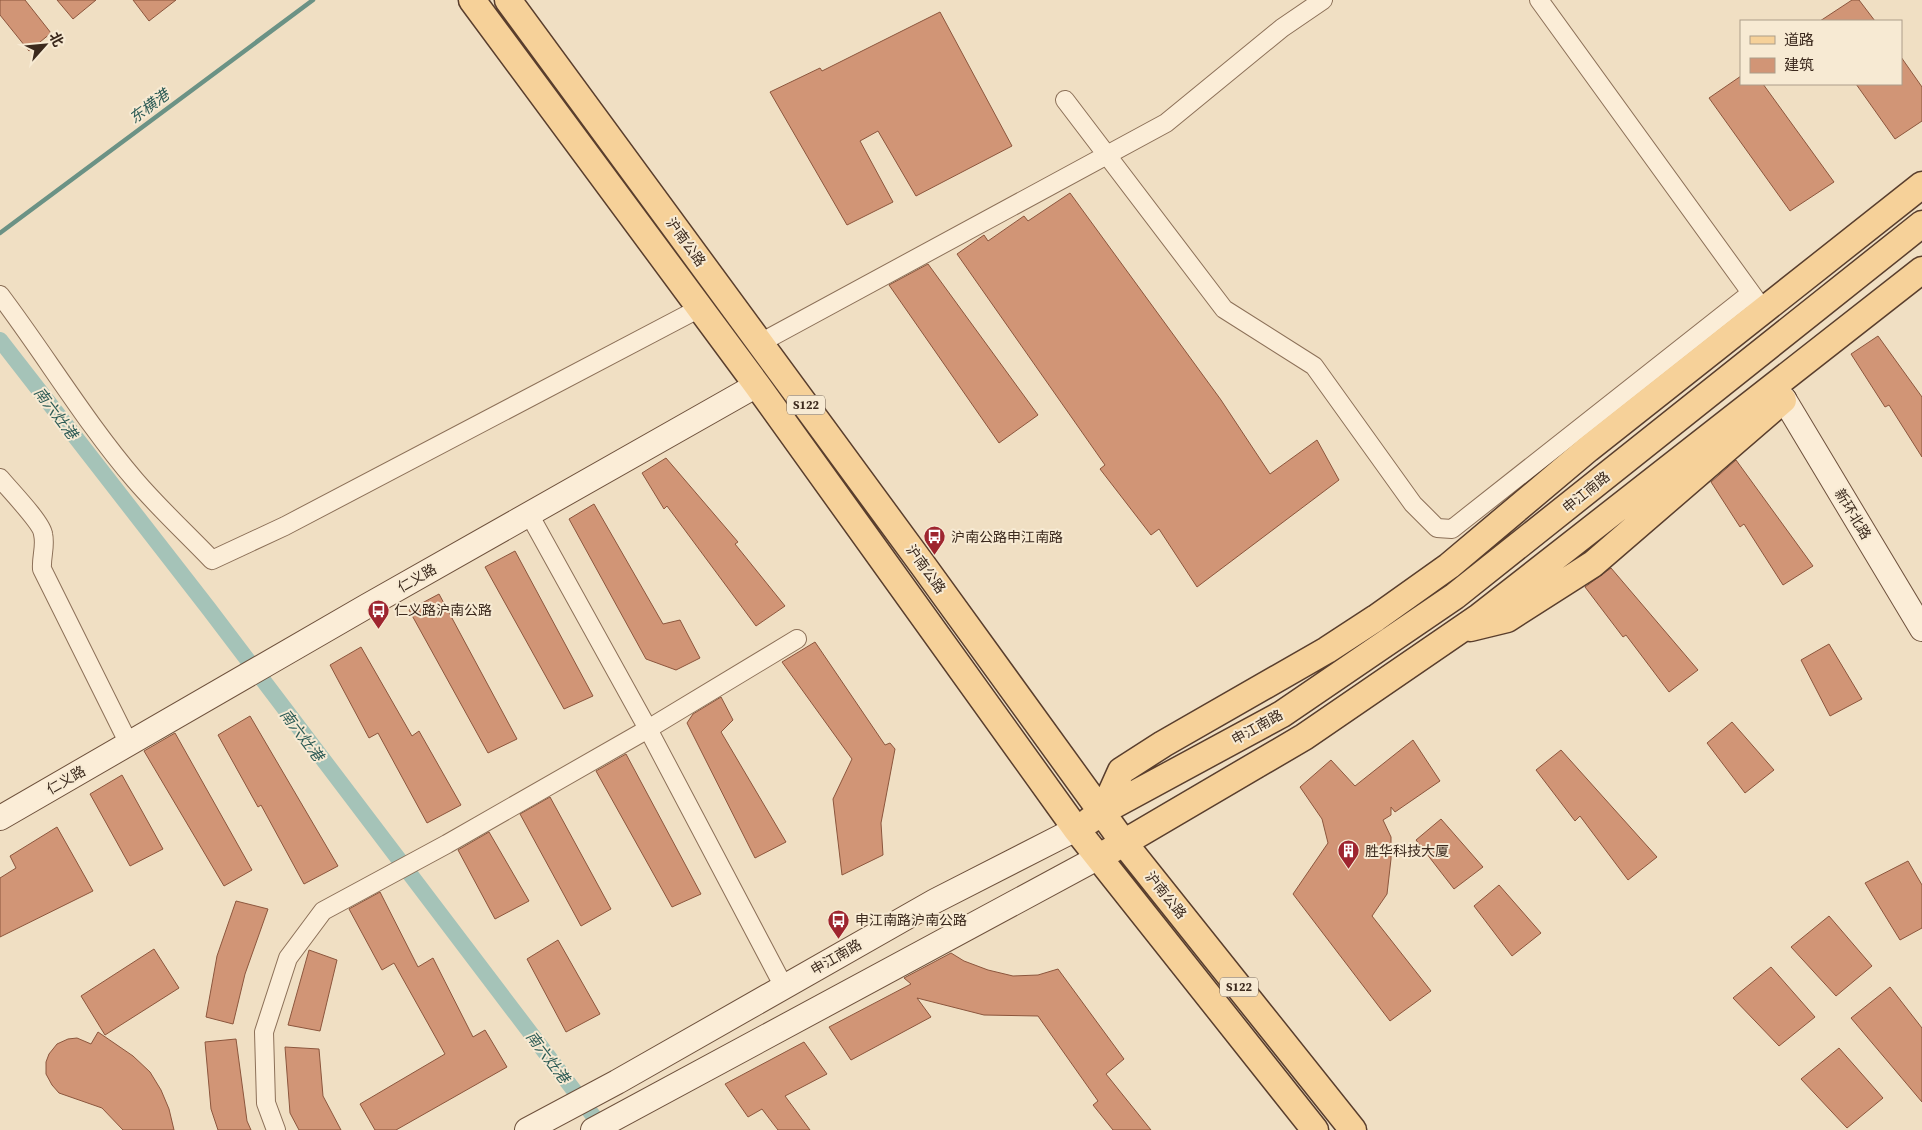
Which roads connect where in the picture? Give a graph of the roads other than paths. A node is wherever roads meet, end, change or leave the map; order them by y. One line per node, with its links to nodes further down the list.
1 (472, 0): 13 (main road, 沪南公路 / S122)
2 (508, 0): 14 (main road, 沪南公路 / S122)
3 (1323, 0): 6 (street)
4 (1539, 0): 12 (street)
5 (1065, 100): 6 (street)
6 (1107, 155): 12 (street); 14 (street)
7 (1922, 185): 12 (main road)
8 (1922, 224): 19 (main road, 申江南路)
9 (1922, 270): 21 (main road)
10 (1922, 291): 16 (main road)
11 (0, 296): 13 (street)
12 (1757, 301): 23 (main road)
13 (700, 308): 15 (main road, 沪南公路 / S122)
14 (760, 343): 26 (main road, 沪南公路 / S122)
15 (757, 385): 18 (main road, 仁义路); 28 (main road, 沪南公路 / S122)
16 (1784, 399): 20 (main road, 新环北路); 21 (main road)
17 (0, 478): 25 (street)
18 (529, 514): 24 (street); 25 (main road, 仁义路)
19 (1456, 596): 23 (main road); 26 (main road, 申江南路)
20 (1922, 629)
21 (1460, 630): 29 (main road)
22 (797, 639): 24 (street)
23 (1327, 650): 26 (main road)
24 (648, 729): 31 (street); 32 (street)
25 (129, 744): 27 (main road, 仁义路)
26 (1103, 811): 28 (main road, 申江南路); 29 (main road, 沪南公路 / S122)
27 (0, 818)
28 (1076, 829): 30 (main road, 沪南公路 / S122); 31 (main road, 申江南路)
29 (1124, 844): 30 (main road); 36 (main road, 沪南公路 / S122)
30 (1099, 857): 34 (main road); 35 (main road, 沪南公路 / S122)
31 (784, 987): 33 (main road, 申江南路)
32 (276, 1130)
33 (527, 1130)
34 (593, 1130)
35 (1315, 1130)
36 (1353, 1130)

